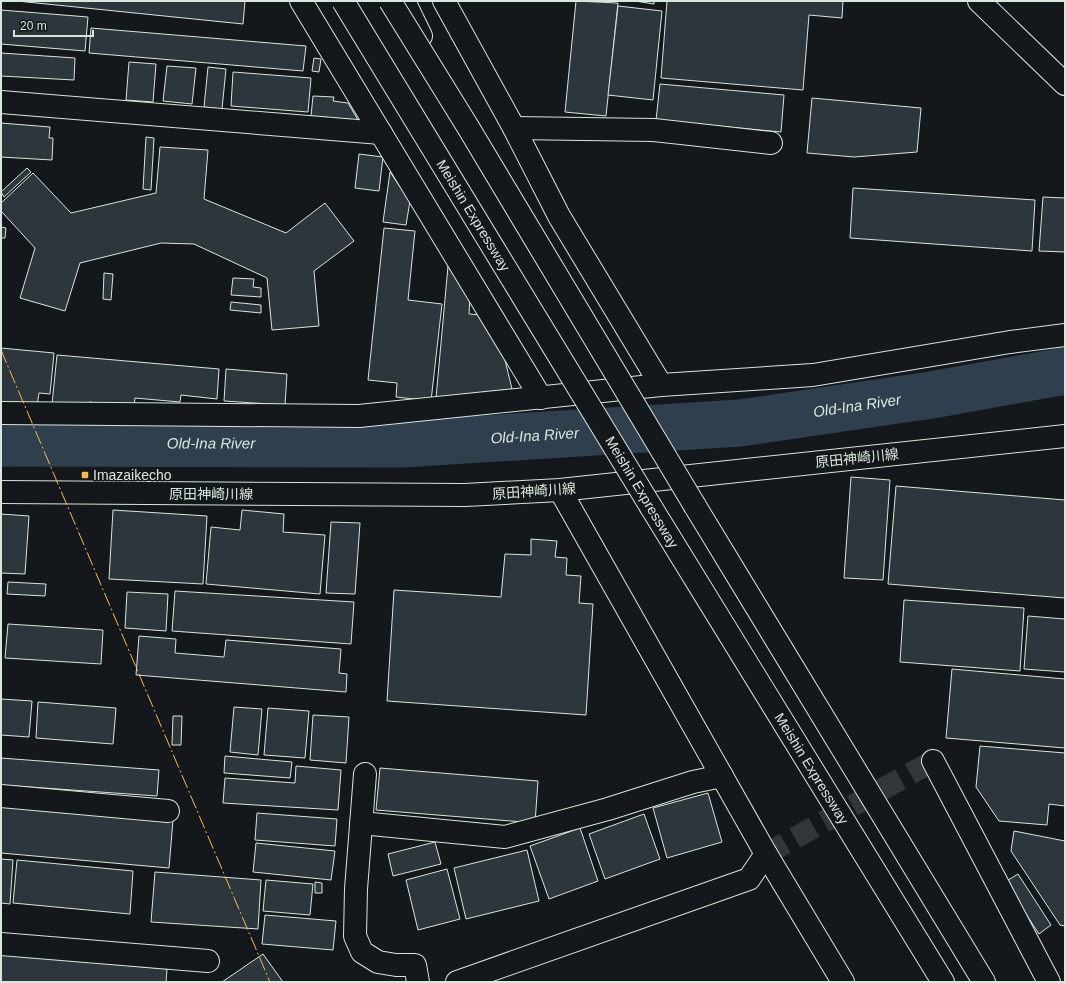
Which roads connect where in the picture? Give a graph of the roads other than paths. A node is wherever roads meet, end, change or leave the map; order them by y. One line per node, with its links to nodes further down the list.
1 (302, 1): 11 (main road)
2 (343, 1): 32 (main road, Meishin Expressway, bridge)
3 (390, 1): 9 (main road, bridge)
4 (404, 1): 9 (main road, bridge)
5 (444, 1): 10 (main road)
6 (979, 1): 7 (main road)
7 (1065, 84)
8 (1, 102): 11 (main road)
9 (468, 127): 33 (main road, bridge)
10 (514, 128): 12 (main road); 14 (main road)
11 (381, 133): 15 (main road)
12 (771, 143)
13 (1065, 335): 14 (main road)
14 (661, 385): 15 (main road)
15 (541, 398): 16 (main road)
16 (1, 413)
17 (1065, 436): 18 (main road, 原田神崎川線)
18 (560, 490): 19 (main road, 原田神崎川線); 22 (main road)
19 (1, 492)
20 (934, 761): 34 (main road)
21 (365, 774): 25 (main road)
22 (722, 776): 25 (main road); 26 (main road)
23 (1, 796): 24 (main road)
24 (168, 811)
25 (361, 823): 29 (main road)
26 (766, 854): 30 (main road); 31 (main road)
27 (1, 944): 28 (main road)
28 (208, 961)
29 (418, 982)
30 (457, 982)
31 (844, 982)
32 (943, 982)
33 (984, 982)
34 (1049, 982)

